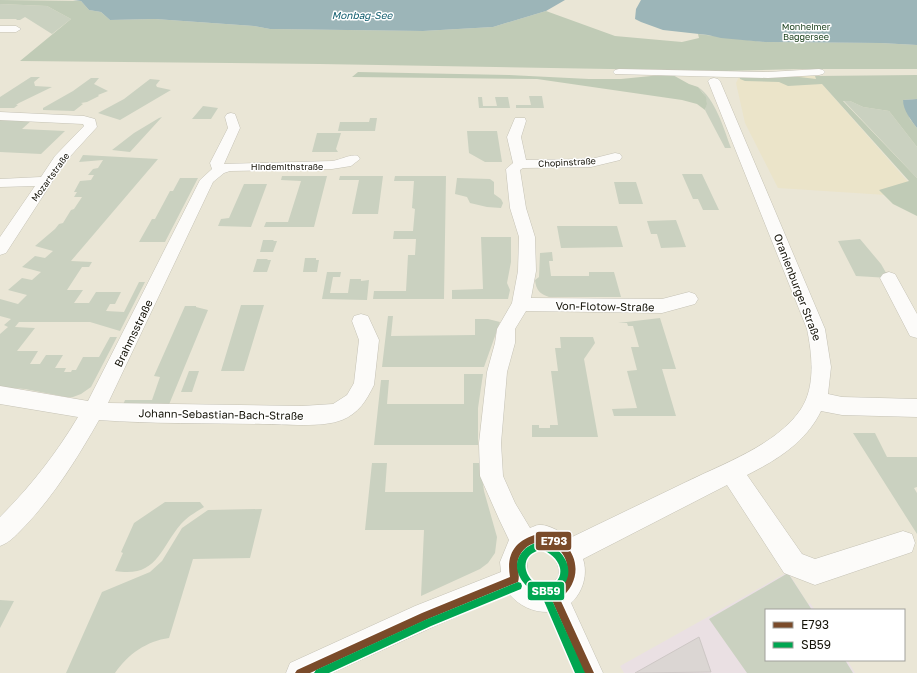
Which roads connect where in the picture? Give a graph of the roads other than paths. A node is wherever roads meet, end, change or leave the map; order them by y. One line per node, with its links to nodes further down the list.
1 (0, 29): 2 (street)
2 (16, 29)
3 (619, 72): 4 (street)
4 (819, 72)
5 (714, 81): 22 (street, Oranienburger Straße)
6 (0, 116): 13 (street, Mozartstraße)
7 (231, 118): 12 (street)
8 (520, 121): 11 (street)
9 (615, 157): 11 (street, Chopinstraße)
10 (353, 159): 12 (street, Hindemithstraße)
11 (520, 164): 18 (street)
12 (219, 170): 24 (street, Brahmsstraße)
13 (46, 181): 14 (street); 15 (street, Mozartstraße)
14 (0, 183)
15 (0, 249)
16 (888, 278): 20 (street)
17 (688, 299): 18 (street, Von-Flotow-Straße)
18 (521, 304): 27 (street)
19 (361, 321): 24 (street, Johann-Sebastian-Bach-Straße)
20 (917, 330)
21 (0, 395): 24 (street, Johann-Sebastian-Bach-Straße)
22 (815, 401): 23 (street); 25 (street, Oranienburger Straße)
23 (917, 408)
24 (94, 411): 26 (street, Brahmsstraße)
25 (730, 470): 28 (street); 29 (street, Oranienburger Straße)
26 (0, 534)
27 (524, 542): 29 (street); 30 (street)
28 (903, 543)
29 (568, 554): 31 (street)
30 (515, 579): 31 (street); 32 (street)
31 (555, 598): 33 (street)
32 (300, 673)
33 (589, 673)

